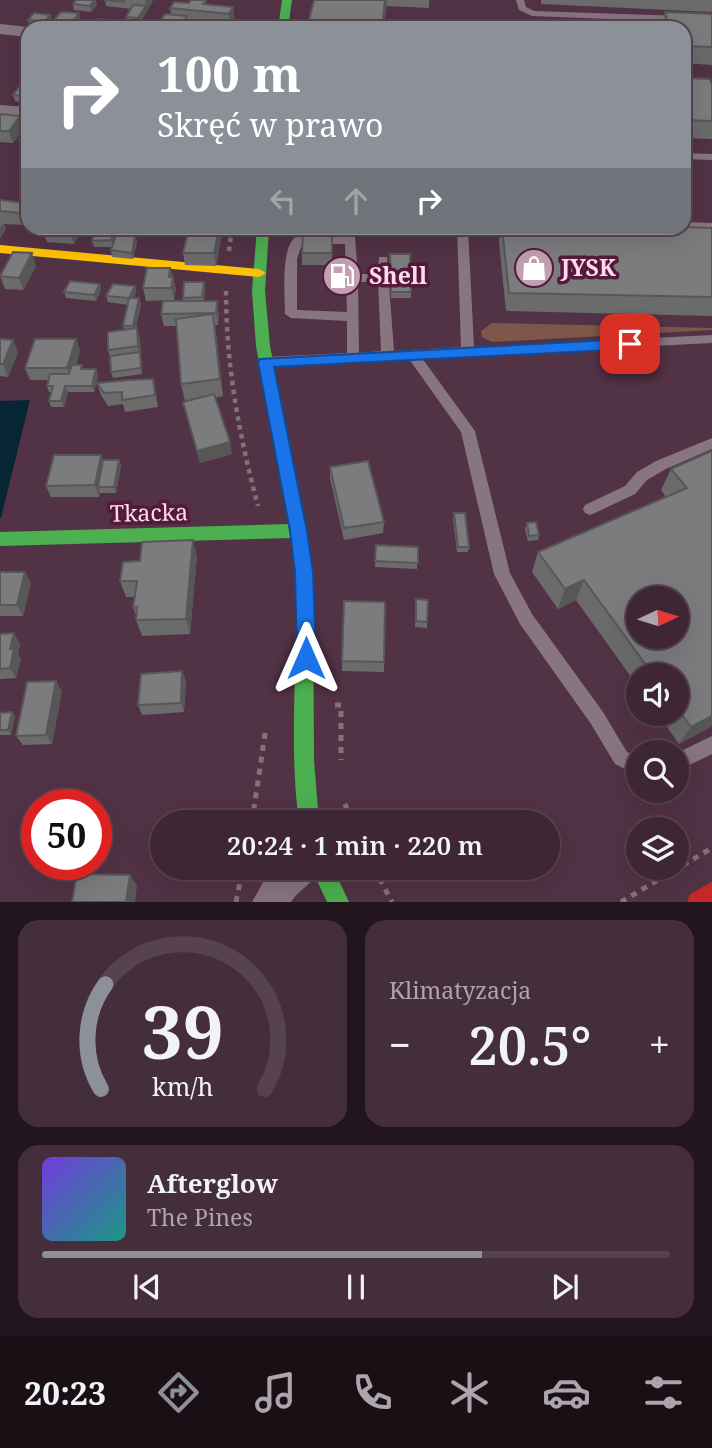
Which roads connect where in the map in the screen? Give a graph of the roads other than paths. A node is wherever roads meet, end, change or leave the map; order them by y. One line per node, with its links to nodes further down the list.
1 (288, 0): 4 (main road)
2 (520, 0): 3 (lane)
3 (712, 20)
4 (284, 21)
5 (0, 29): 6 (street)
6 (21, 31)
7 (0, 110): 8 (street)
8 (21, 112)
9 (691, 156): 10 (lane)
10 (712, 156)
11 (691, 225): 12 (lane)
12 (712, 226)
13 (266, 235): 16 (main road)
14 (462, 235): 23 (lane)
15 (0, 249): 18 (main road)
16 (275, 257): 18 (main road); 19 (lane); 21 (lane)
17 (383, 260): 20 (lane)
18 (259, 273): 27 (main road)
19 (352, 278): 20 (lane); 21 (lane)
20 (384, 278): 25 (lane)
21 (353, 317): 26 (lane)
22 (712, 339): 23 (lane)
23 (468, 352): 24 (lane)
24 (413, 355): 25 (lane); 34 (lane)
25 (388, 356): 26 (lane)
26 (353, 358): 27 (lane)
27 (265, 362): 30 (main road)
28 (712, 443): 29 (lane)
29 (590, 509)
30 (298, 531): 31 (main road, Tkacka); 35 (main road)
31 (0, 539)
32 (712, 745): 33 (lane)
33 (689, 756)
34 (626, 760)
35 (307, 810)
36 (284, 880): 39 (street)
37 (328, 880): 40 (main road)
38 (712, 893): 41 (main road)
39 (270, 902)
40 (338, 902)
41 (698, 902)

